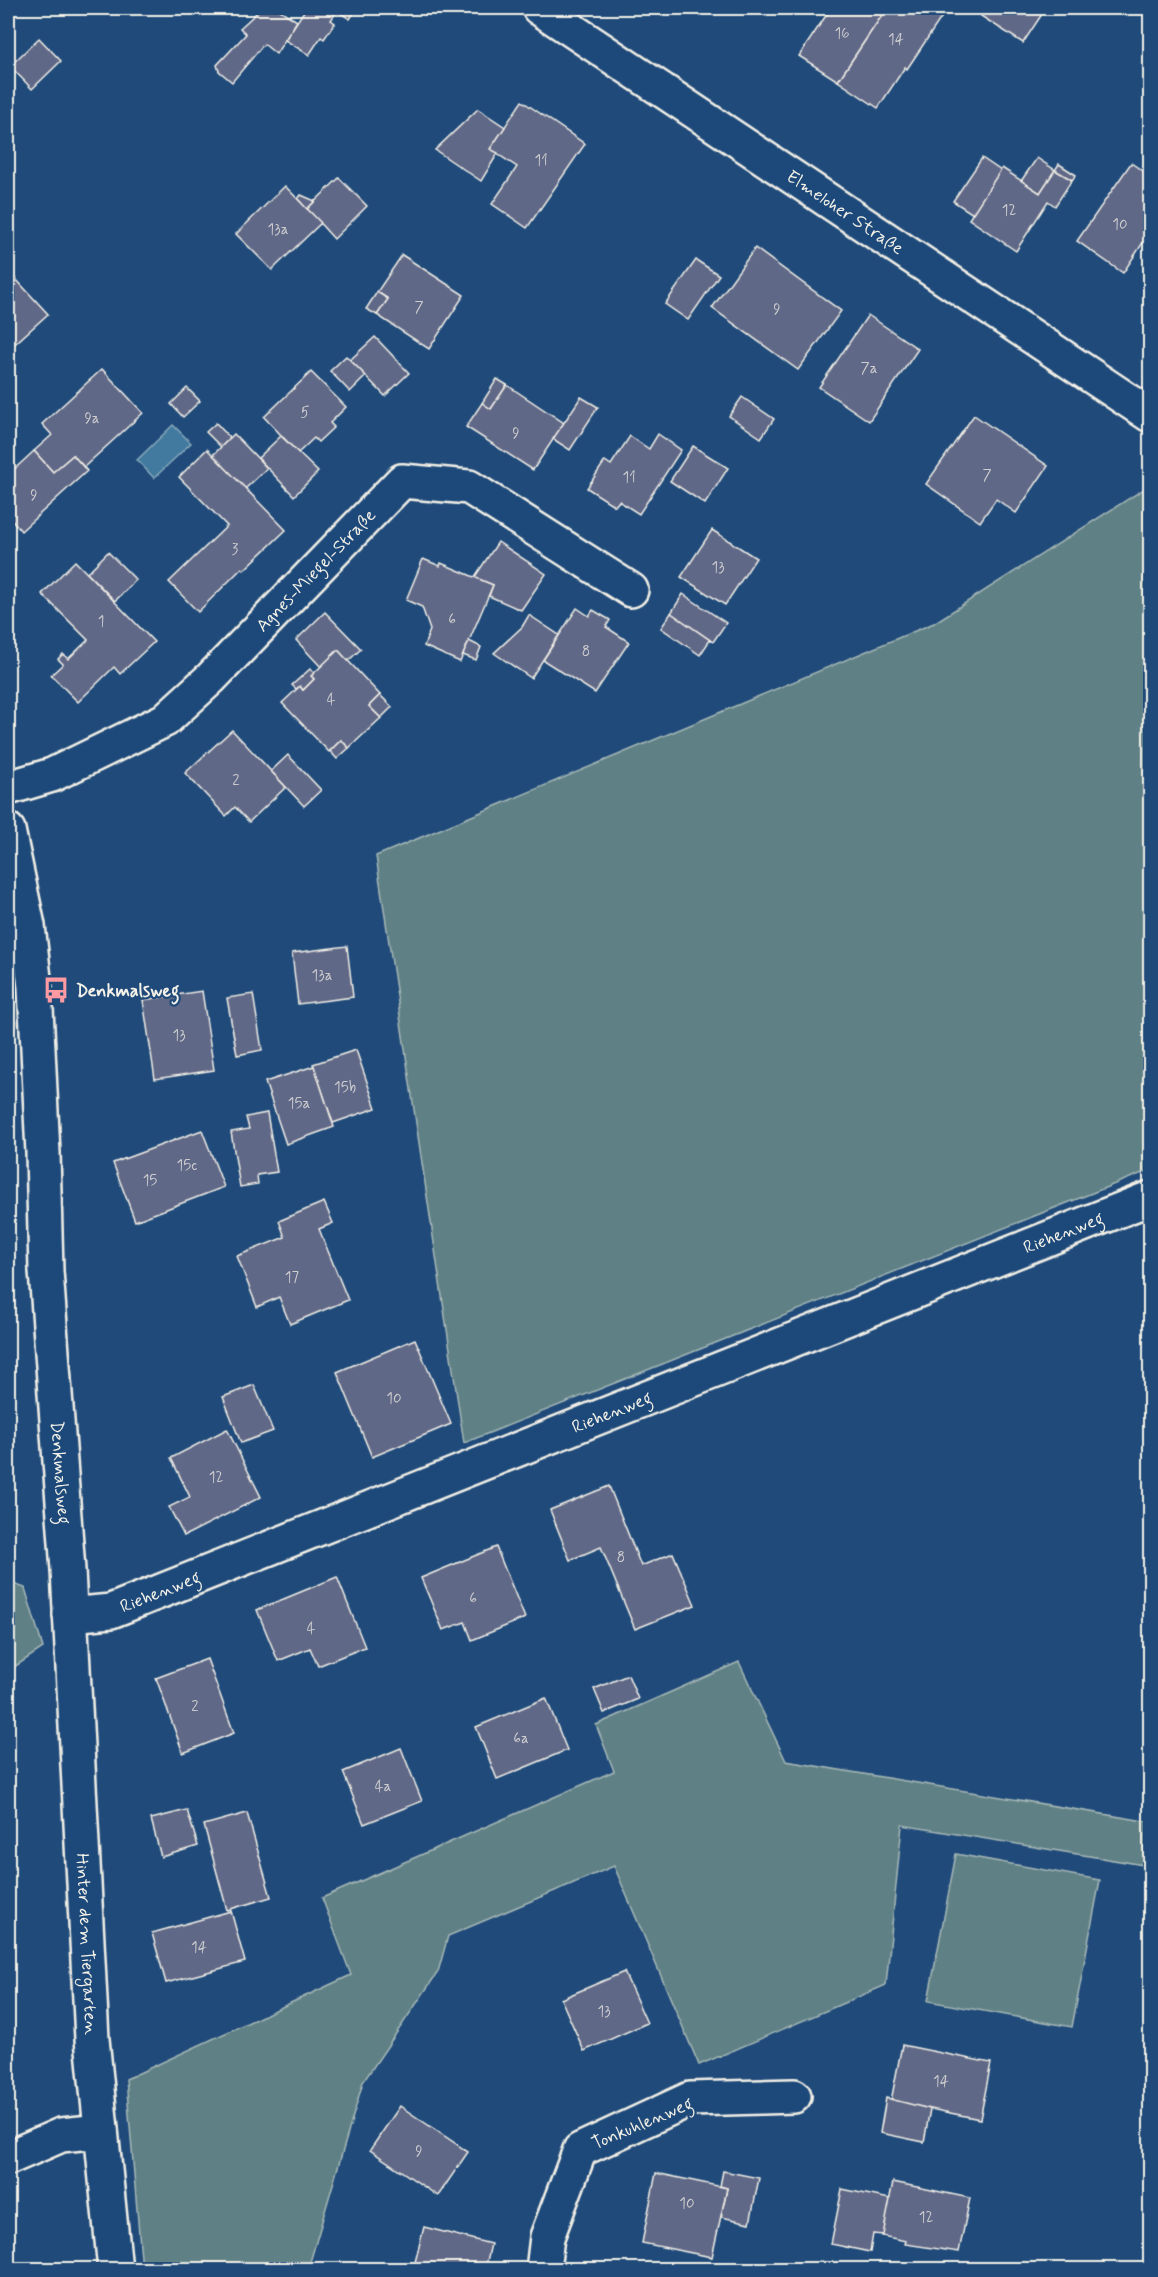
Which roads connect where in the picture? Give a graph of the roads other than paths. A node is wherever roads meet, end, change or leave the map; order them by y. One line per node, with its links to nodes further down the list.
1 (539, 8): 2 (street, Elmeloher Straße)
2 (1150, 415)
3 (631, 590): 4 (street, Agnes-Miegel-Straße)
4 (8, 788)
5 (8, 830): 7 (street, Denkmalsweg)
6 (1150, 1198): 7 (street, Riehenweg)
7 (70, 1616): 9 (street, Hinter dem Tiergarten)
8 (794, 2096): 12 (street, Tonkuhlenweg)
9 (100, 2131): 10 (street); 11 (street, Hinter dem Tiergarten)
10 (8, 2158)
11 (115, 2270)
12 (543, 2270)

